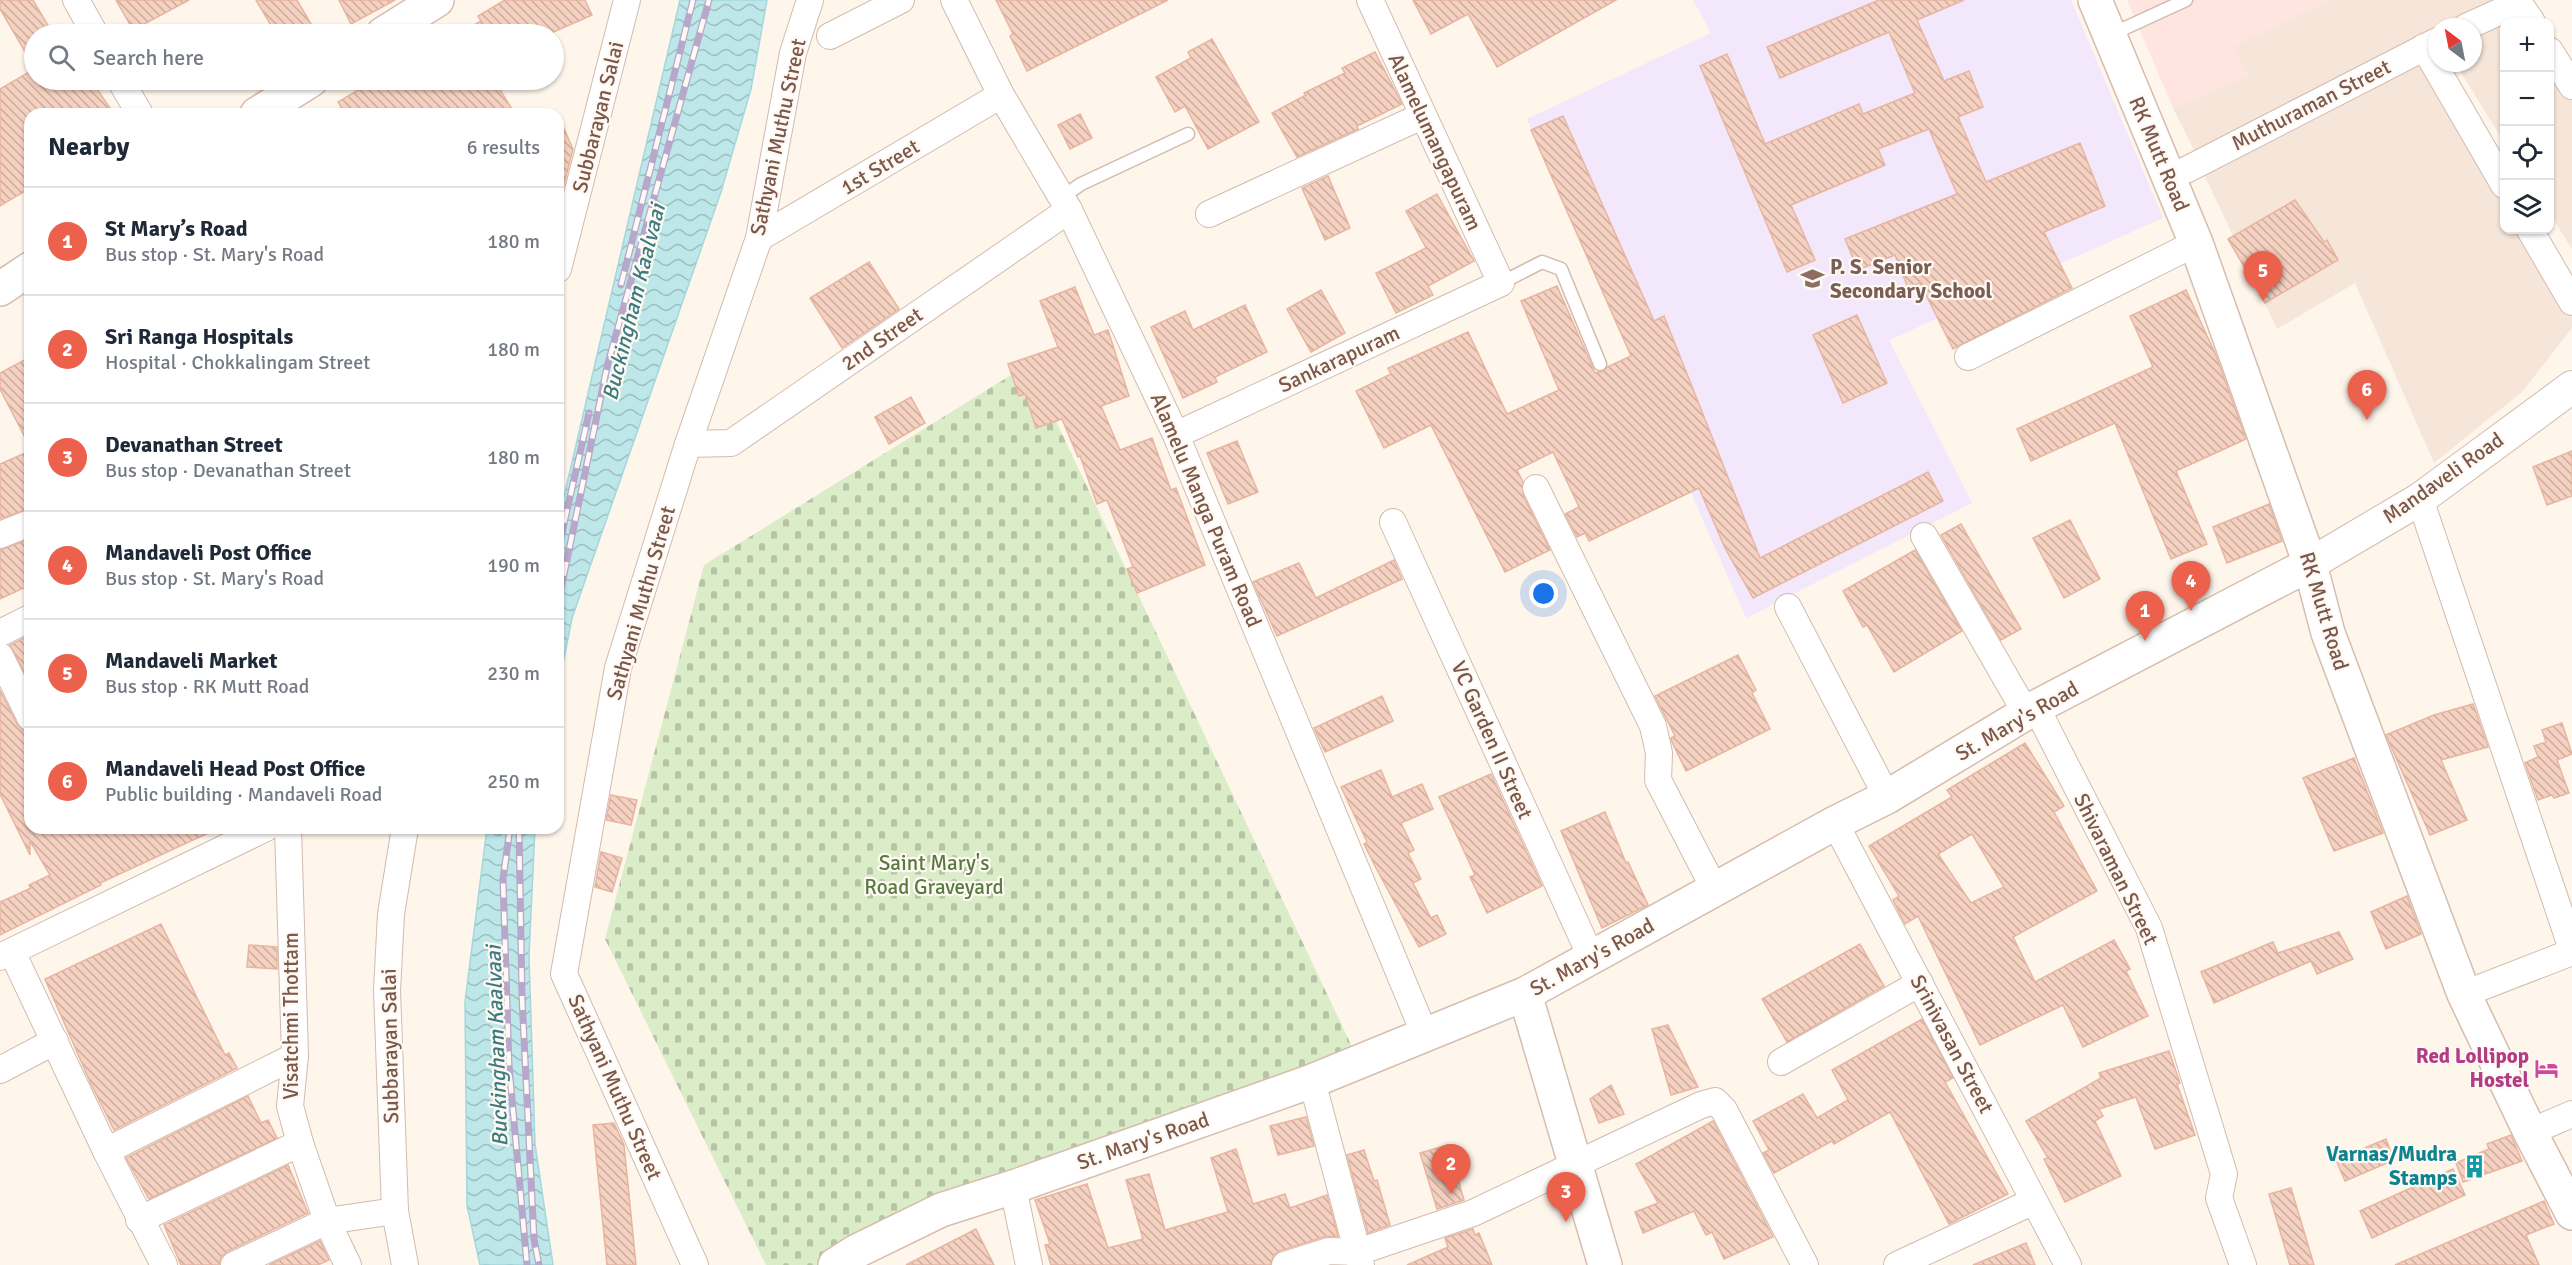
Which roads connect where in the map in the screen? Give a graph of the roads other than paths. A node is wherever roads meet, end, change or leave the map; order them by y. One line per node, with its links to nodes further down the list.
1 (76, 0): 12 (street)
2 (437, 0): 13 (main road)
3 (627, 0): 31 (street, Subbarayan Salai)
4 (810, 0): 33 (street, Sathyani Muthu Street)
5 (901, 0): 15 (street)
6 (954, 0): 22 (street, Alamelu Manga Puram Road)
7 (1370, 0): 25 (street, Alamelumangapuram)
8 (2095, 0): 14 (main road, RK Mutt Road)
9 (2186, 0): 14 (lane)
10 (2529, 18): 11 (street)
11 (2482, 20)
12 (89, 24)
13 (399, 24)
14 (2109, 35): 34 (main road, RK Mutt Road)
15 (830, 36)
16 (2428, 46): 27 (street, Muthuraman Street)
17 (2554, 57): 19 (street)
18 (2446, 72): 28 (street)
19 (2572, 86)
20 (126, 90): 23 (street)
21 (295, 90): 24 (main road)
22 (1001, 95): 29 (street, Alamelu Manga Puram Road); 33 (street, 1st Street)
23 (136, 108)
24 (267, 108)
25 (1422, 116): 30 (street); 36 (street, Alamelumangapuram)
26 (1188, 134): 29 (lane)
27 (2186, 170)
28 (2502, 180)
29 (1065, 204): 42 (street, Alamelu Manga Puram Road); 43 (street, 2nd Street)
30 (1209, 214)
31 (564, 229)
32 (2532, 234): 38 (street)
33 (759, 238): 43 (street, Sathyani Muthu Street)
34 (2196, 243): 39 (street); 50 (main road, RK Mutt Road)
35 (24, 273): 37 (main road)
36 (1501, 284): 40 (lane); 42 (street, Sankarapuram)
37 (0, 289)
38 (2572, 302)
39 (1968, 357)
40 (1600, 364)
41 (2569, 384): 45 (street, Mandaveli Road)
42 (1176, 435): 69 (street, Alamelu Manga Puram Road)
43 (688, 444): 91 (street, Sathyani Muthu Street)
44 (1536, 488): 62 (street)
45 (2420, 499): 50 (street, Mandaveli Road); 63 (street)
46 (1393, 522): 65 (street, VC Garden II Street)
47 (24, 525): 48 (street)
48 (0, 535)
49 (1924, 536): 56 (street, Shivaraman Street)
50 (2310, 564): 56 (main road, St. Mary's Road); 68 (main road, RK Mutt Road)
51 (1788, 607): 57 (street)
52 (24, 621): 53 (street)
53 (0, 633)
54 (0, 656): 55 (street)
55 (24, 705)
56 (2031, 710): 57 (main road, St. Mary's Road); 99 (street, Shivaraman Street)
57 (1887, 797): 58 (main road, St. Mary's Road)
58 (1835, 823): 62 (main road, St. Mary's Road); 66 (street, Srinivasan Street)
59 (254, 834): 64 (street)
60 (288, 834): 71 (street, Visatchmi Thottam)
61 (404, 834): 82 (street, Subbarayan Salai)
62 (1715, 890): 65 (main road, St. Mary's Road)
63 (2572, 951): 68 (street)
64 (6, 954): 70 (street)
65 (1592, 959): 67 (main road, St. Mary's Road)
66 (1920, 982): 72 (street); 81 (street, Srinivasan Street)
67 (1525, 994): 69 (main road, St. Mary's Road); 79 (main road)
68 (2464, 994): 76 (main road, RK Mutt Road)
69 (1425, 1035): 74 (main road, St. Mary's Road)
70 (55, 1041): 73 (street); 78 (street)
71 (295, 1056): 77 (street, Visatchmi Thottam); 78 (street)
72 (1781, 1062)
73 (0, 1070)
74 (1312, 1081): 80 (main road, St. Mary's Road); 86 (street)
75 (2572, 1114): 76 (street)
76 (2530, 1131): 83 (main road, RK Mutt Road)
77 (300, 1143): 84 (street); 85 (street, Visatchmi Thottam)
78 (106, 1151): 84 (street)
79 (1576, 1166): 86 (street); 95 (main road); 96 (street)
80 (1013, 1187): 92 (main road, St. Mary's Road); 93 (street)
81 (2034, 1201): 97 (street); 98 (street, Srinivasan Street)
82 (395, 1211): 85 (street); 90 (street, Subbarayan Salai)
83 (2572, 1213)
84 (139, 1220): 87 (street)
85 (327, 1221): 88 (street); 89 (street, Visatchmi Thottam)
86 (1359, 1259): 94 (street)
87 (154, 1262)
88 (234, 1265)
89 (348, 1265)
90 (405, 1265)
91 (695, 1265)
92 (835, 1265)
93 (1029, 1265)
94 (1285, 1265)
95 (1605, 1265)
96 (1804, 1265)
97 (1897, 1265)
98 (2068, 1265)
99 (2243, 1265)

